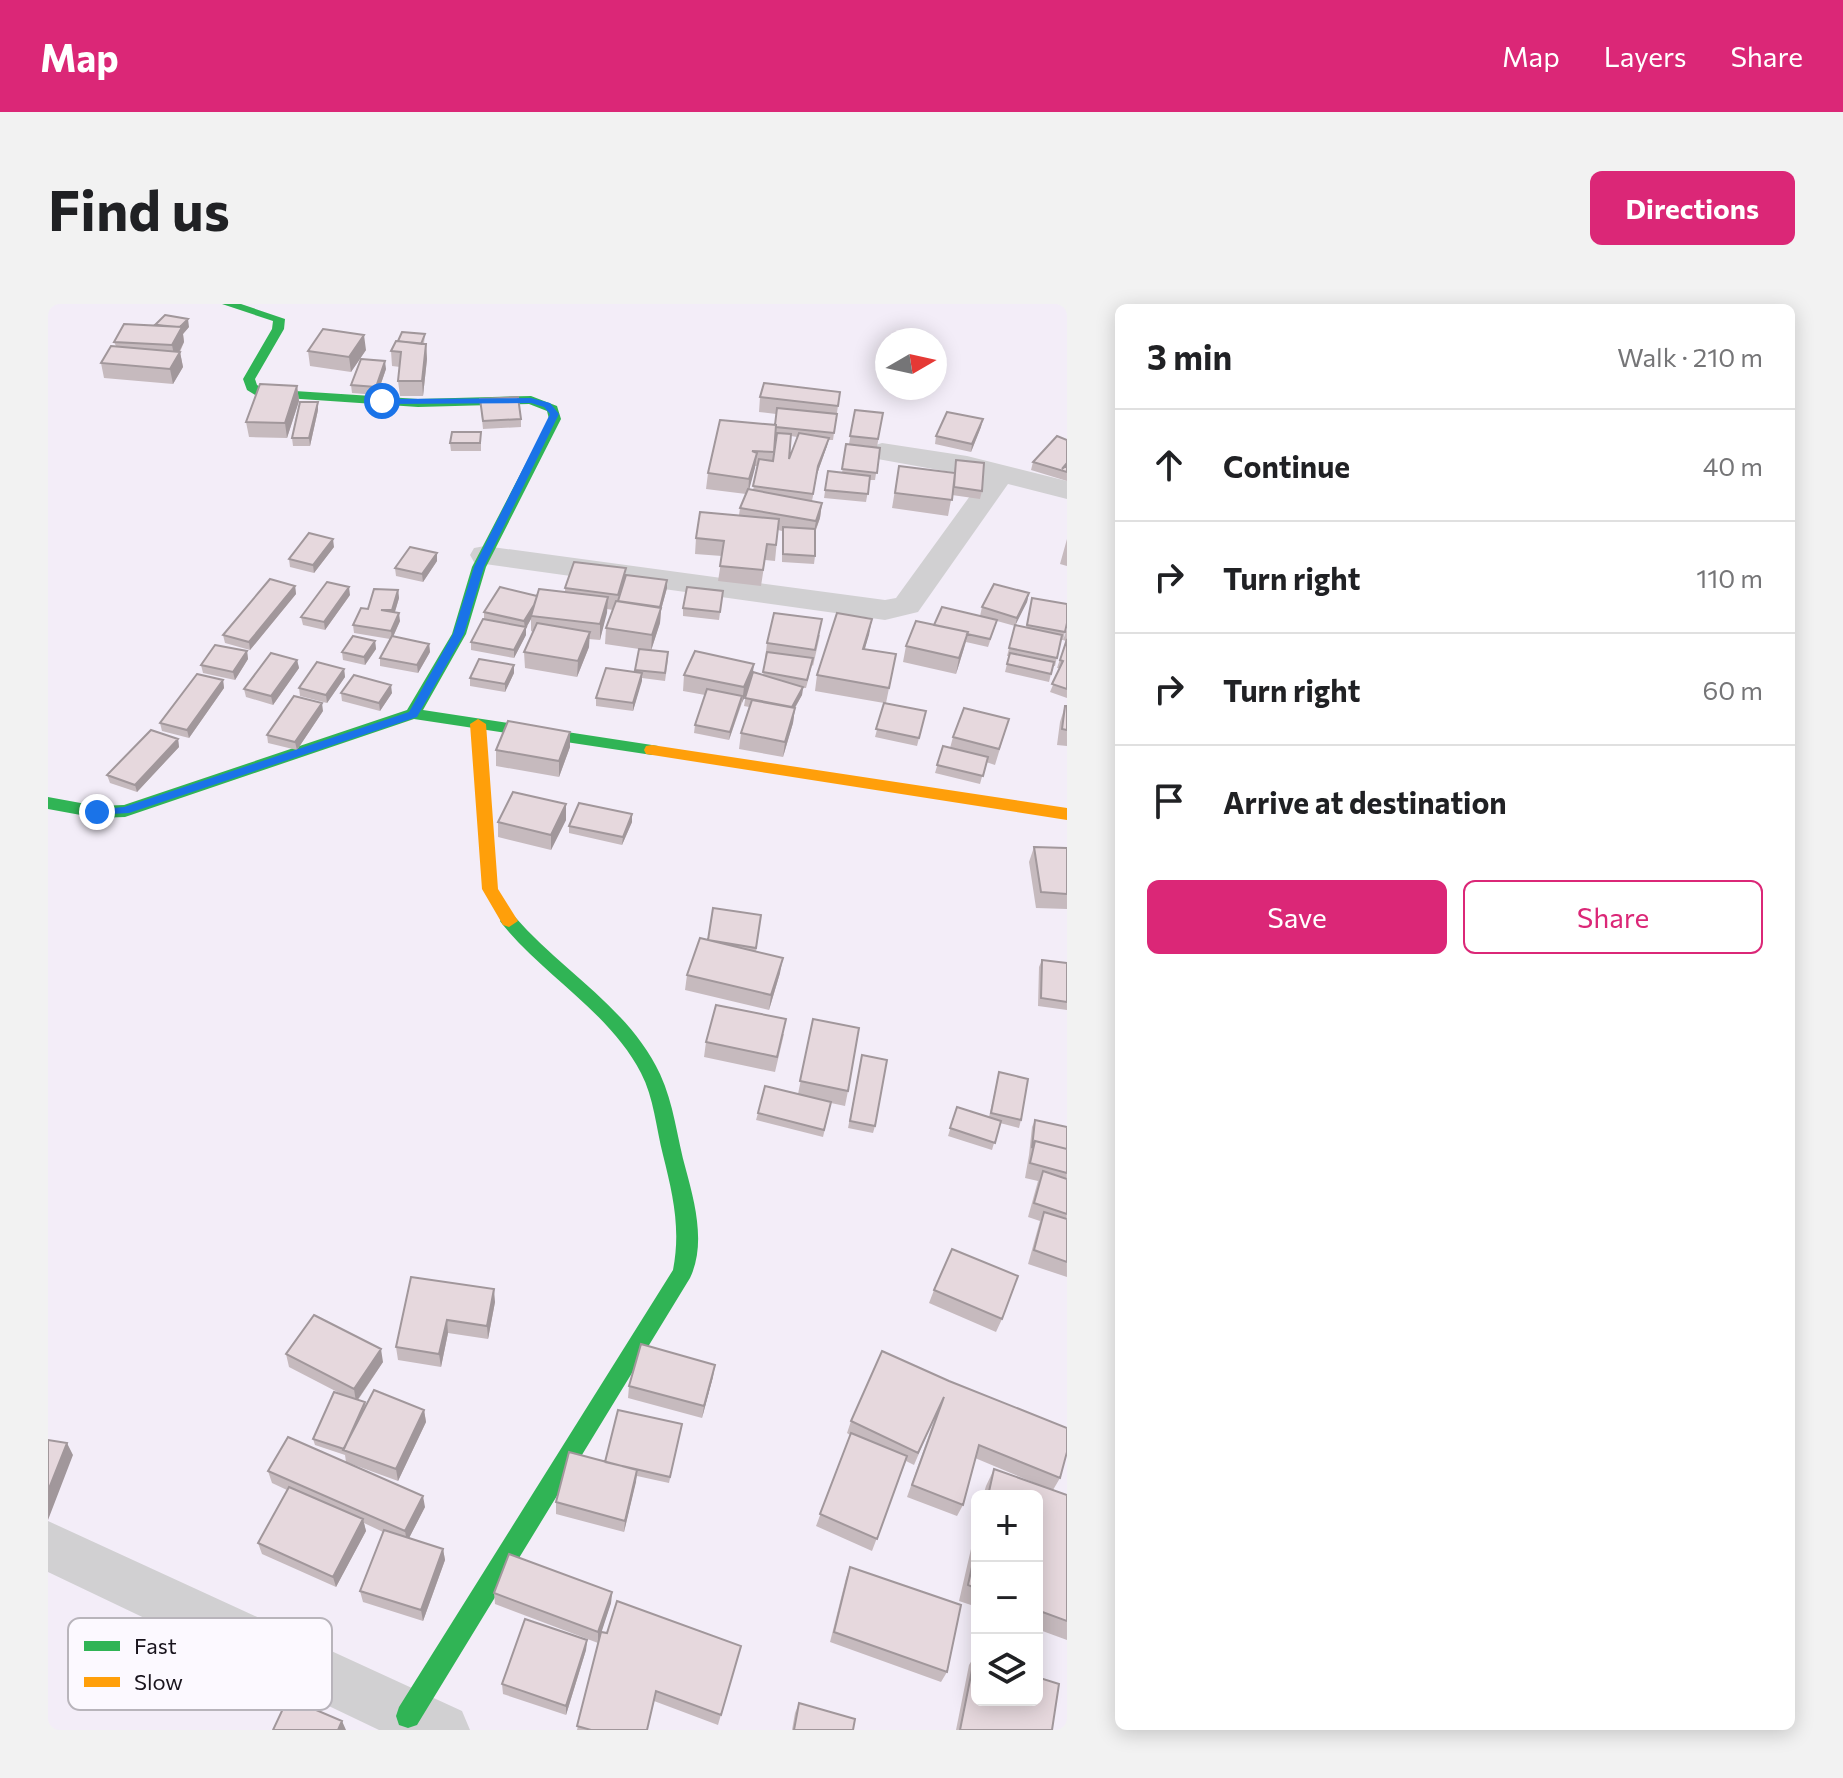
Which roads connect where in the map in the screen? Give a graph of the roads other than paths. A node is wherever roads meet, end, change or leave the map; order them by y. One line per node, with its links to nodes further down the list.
1 (228, 304): 5 (street)
2 (882, 452): 3 (street)
3 (1001, 473): 4 (street); 5 (street)
4 (1067, 490)
5 (485, 555): 6 (street)
6 (413, 714): 7 (street); 8 (street)
7 (478, 724): 9 (street); 13 (street)
8 (48, 803)
9 (1067, 814)
10 (48, 1546): 11 (street)
11 (201, 1618)
12 (332, 1679): 13 (street)
13 (425, 1723)

